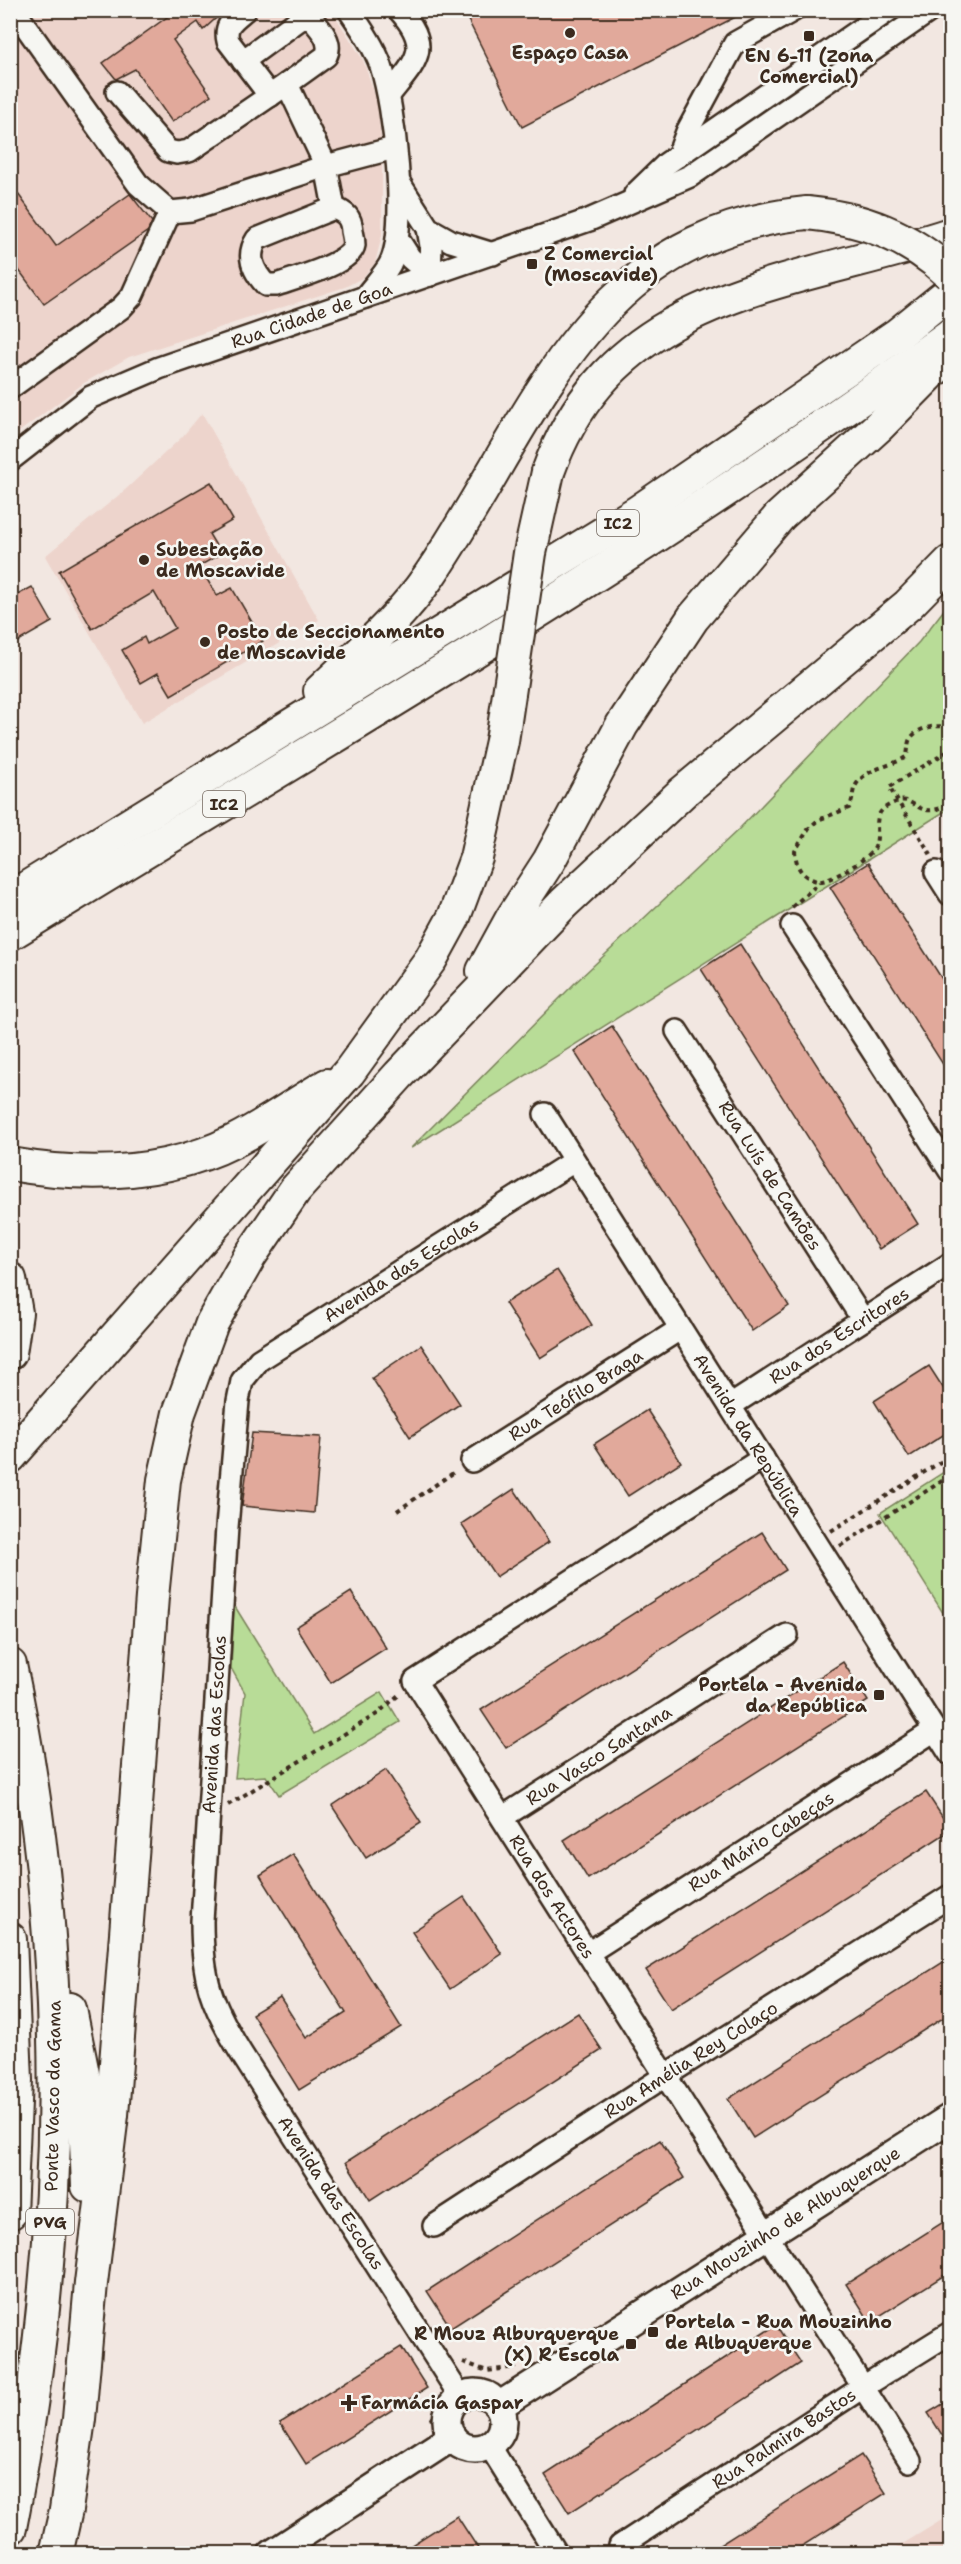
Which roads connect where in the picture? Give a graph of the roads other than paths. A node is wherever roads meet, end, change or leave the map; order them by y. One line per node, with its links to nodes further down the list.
1 (14, 10): 19 (street)
2 (245, 10): 9 (street)
3 (349, 10): 12 (street)
4 (399, 10): 12 (street)
5 (794, 10): 14 (street)
6 (889, 10): 14 (street, Rua Cidade de Goa)
7 (931, 10): 17 (street, Rua Cidade de Goa)
8 (305, 12): 9 (street); 10 (street)
9 (243, 61): 10 (street)
10 (278, 90): 11 (street); 15 (street)
11 (117, 92)
12 (390, 94): 13 (street)
13 (394, 148): 15 (street); 16 (street)
14 (678, 156): 17 (street, Rua Cidade de Goa)
15 (326, 166): 18 (street); 19 (street)
16 (400, 184): 20 (street); 22 (street)
17 (627, 202): 23 (street, Rua Cidade de Goa)
18 (334, 208): 18 (street)
19 (170, 212): 30 (street)
20 (428, 228): 23 (street); 25 (street)
21 (951, 234): 41 (highway, bridge)
22 (398, 239): 25 (street); 27 (street)
23 (494, 254): 25 (street, Rua Cidade de Goa)
24 (951, 274): 33 (highway, bridge)
25 (430, 275): 27 (street, Rua Cidade de Goa)
26 (951, 292): 33 (highway, IC2)
27 (365, 297): 31 (street, Rua Cidade de Goa)
28 (951, 334): 38 (highway, IC2)
29 (951, 354): 39 (highway)
30 (10, 388)
31 (10, 460)
32 (951, 562): 39 (highway)
33 (274, 736): 36 (highway, IC2)
34 (936, 873): 35 (street)
35 (951, 894)
36 (10, 898)
37 (792, 926): 45 (street)
38 (10, 934)
39 (465, 1006): 70 (highway)
40 (677, 1031): 48 (street, Rua Luís de Camões)
41 (349, 1072): 44 (highway); 52 (highway)
42 (545, 1114): 43 (street, Avenida da República)
43 (574, 1161): 49 (street, Avenida da República); 73 (street, Avenida das Escolas)
44 (10, 1164)
45 (951, 1171)
46 (951, 1264): 48 (street, Rua dos Escritores)
47 (10, 1279): 50 (highway)
48 (863, 1320): 51 (street, Rua dos Escritores)
49 (680, 1329): 51 (street, Avenida da República); 54 (street, Rua Teófilo Braga)
50 (10, 1353)
51 (729, 1407): 53 (street, Avenida da República)
52 (10, 1457)
53 (763, 1458): 57 (street, Avenida da República); 59 (street, Rua dos Actores)
54 (472, 1461)
55 (787, 1635): 59 (street, Rua Vasco Santana)
56 (10, 1665): 61 (highway, Ponte Vasco da Gama / PVG)
57 (935, 1730): 58 (street, Avenida da República); 63 (street, Rua Mário Cabeças)
58 (951, 1754)
59 (503, 1817): 63 (street, Rua dos Actores)
60 (951, 1896): 65 (street, Rua Amélia Rey Colaço)
61 (50, 1913): 70 (highway); 78 (highway, Ponte Vasco da Gama / PVG)
62 (10, 1940): 64 (highway, Ponte Vasco da Gama / PVG)
63 (588, 1953): 65 (street, Rua dos Actores)
64 (13, 2038): 67 (highway, Ponte Vasco da Gama / PVG)
65 (665, 2076): 68 (street, Rua Amélia Rey Colaço); 69 (street, Rua dos Actores)
66 (951, 2118): 69 (main road, Rua Mouzinho de Albuquerque)
67 (10, 2213)
68 (434, 2226)
69 (766, 2236): 72 (street, Rua dos Actores); 74 (main road, Rua Mouzinho de Albuquerque)
70 (91, 2283): 80 (highway)
71 (951, 2333): 72 (street, Rua Palmira Bastos)
72 (863, 2387): 77 (street, Rua dos Actores); 79 (street, Rua Palmira Bastos)
73 (460, 2396): 74 (main road); 75 (main road)
74 (499, 2406): 76 (main road)
75 (452, 2437): 76 (main road); 81 (main road)
76 (489, 2445): 82 (street)
77 (910, 2461)
78 (10, 2528)
79 (620, 2546)
80 (56, 2553)
81 (272, 2553)
82 (557, 2553)

